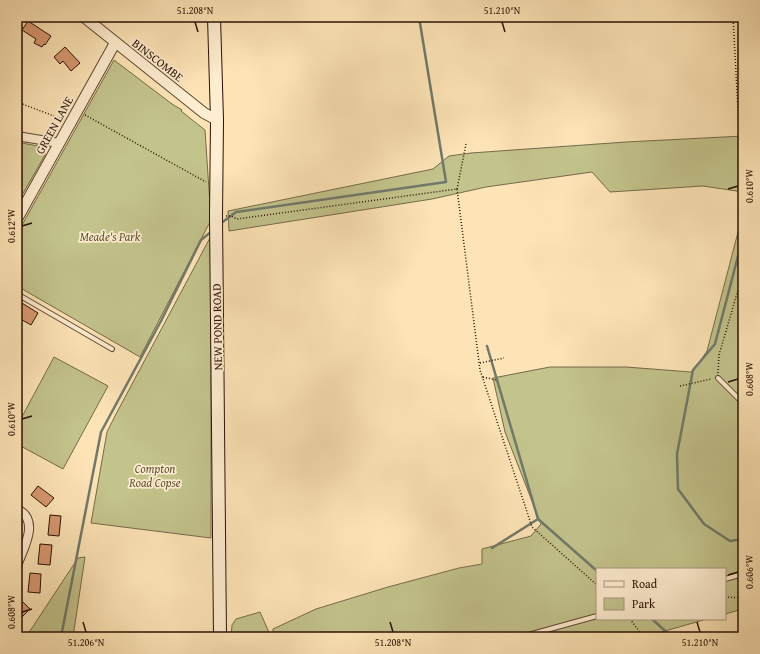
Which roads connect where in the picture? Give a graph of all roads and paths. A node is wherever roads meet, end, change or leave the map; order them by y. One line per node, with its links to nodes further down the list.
1 (84, 17): 4 (street, BINSCOMBE)
2 (214, 17): 7 (main road, NEW POND ROAD)
3 (733, 17): 9 (path)
4 (116, 43): 6 (street, GREEN LANE); 7 (street, BINSCOMBE)
5 (17, 102): 8 (path)
6 (76, 113): 8 (street, GREEN LANE); 13 (path)
7 (217, 120): 13 (main road, NEW POND ROAD)
8 (70, 123): 11 (street, GREEN LANE)
9 (743, 129)
10 (17, 136): 11 (street)
11 (59, 143): 16 (street, GREEN LANE)
12 (466, 144): 14 (path)
13 (216, 182): 36 (main road, NEW POND ROAD)
14 (457, 189): 15 (path); 21 (path)
15 (230, 216)
16 (17, 219)
17 (743, 273): 23 (path)
18 (17, 294): 19 (lane)
19 (112, 349)
20 (504, 358): 21 (path)
21 (480, 363): 22 (path)
22 (483, 377): 24 (path); 31 (path)
23 (718, 378): 25 (path); 26 (lane)
24 (496, 380)
25 (680, 386)
26 (743, 403)
27 (17, 509): 28 (street)
28 (17, 566)
29 (743, 574): 30 (lane)
30 (726, 579)
31 (596, 584)
32 (726, 597): 33 (path)
33 (743, 598)
34 (596, 616): 37 (lane)
35 (631, 620): 38 (path)
36 (220, 637)
37 (521, 637)
38 (642, 637)

